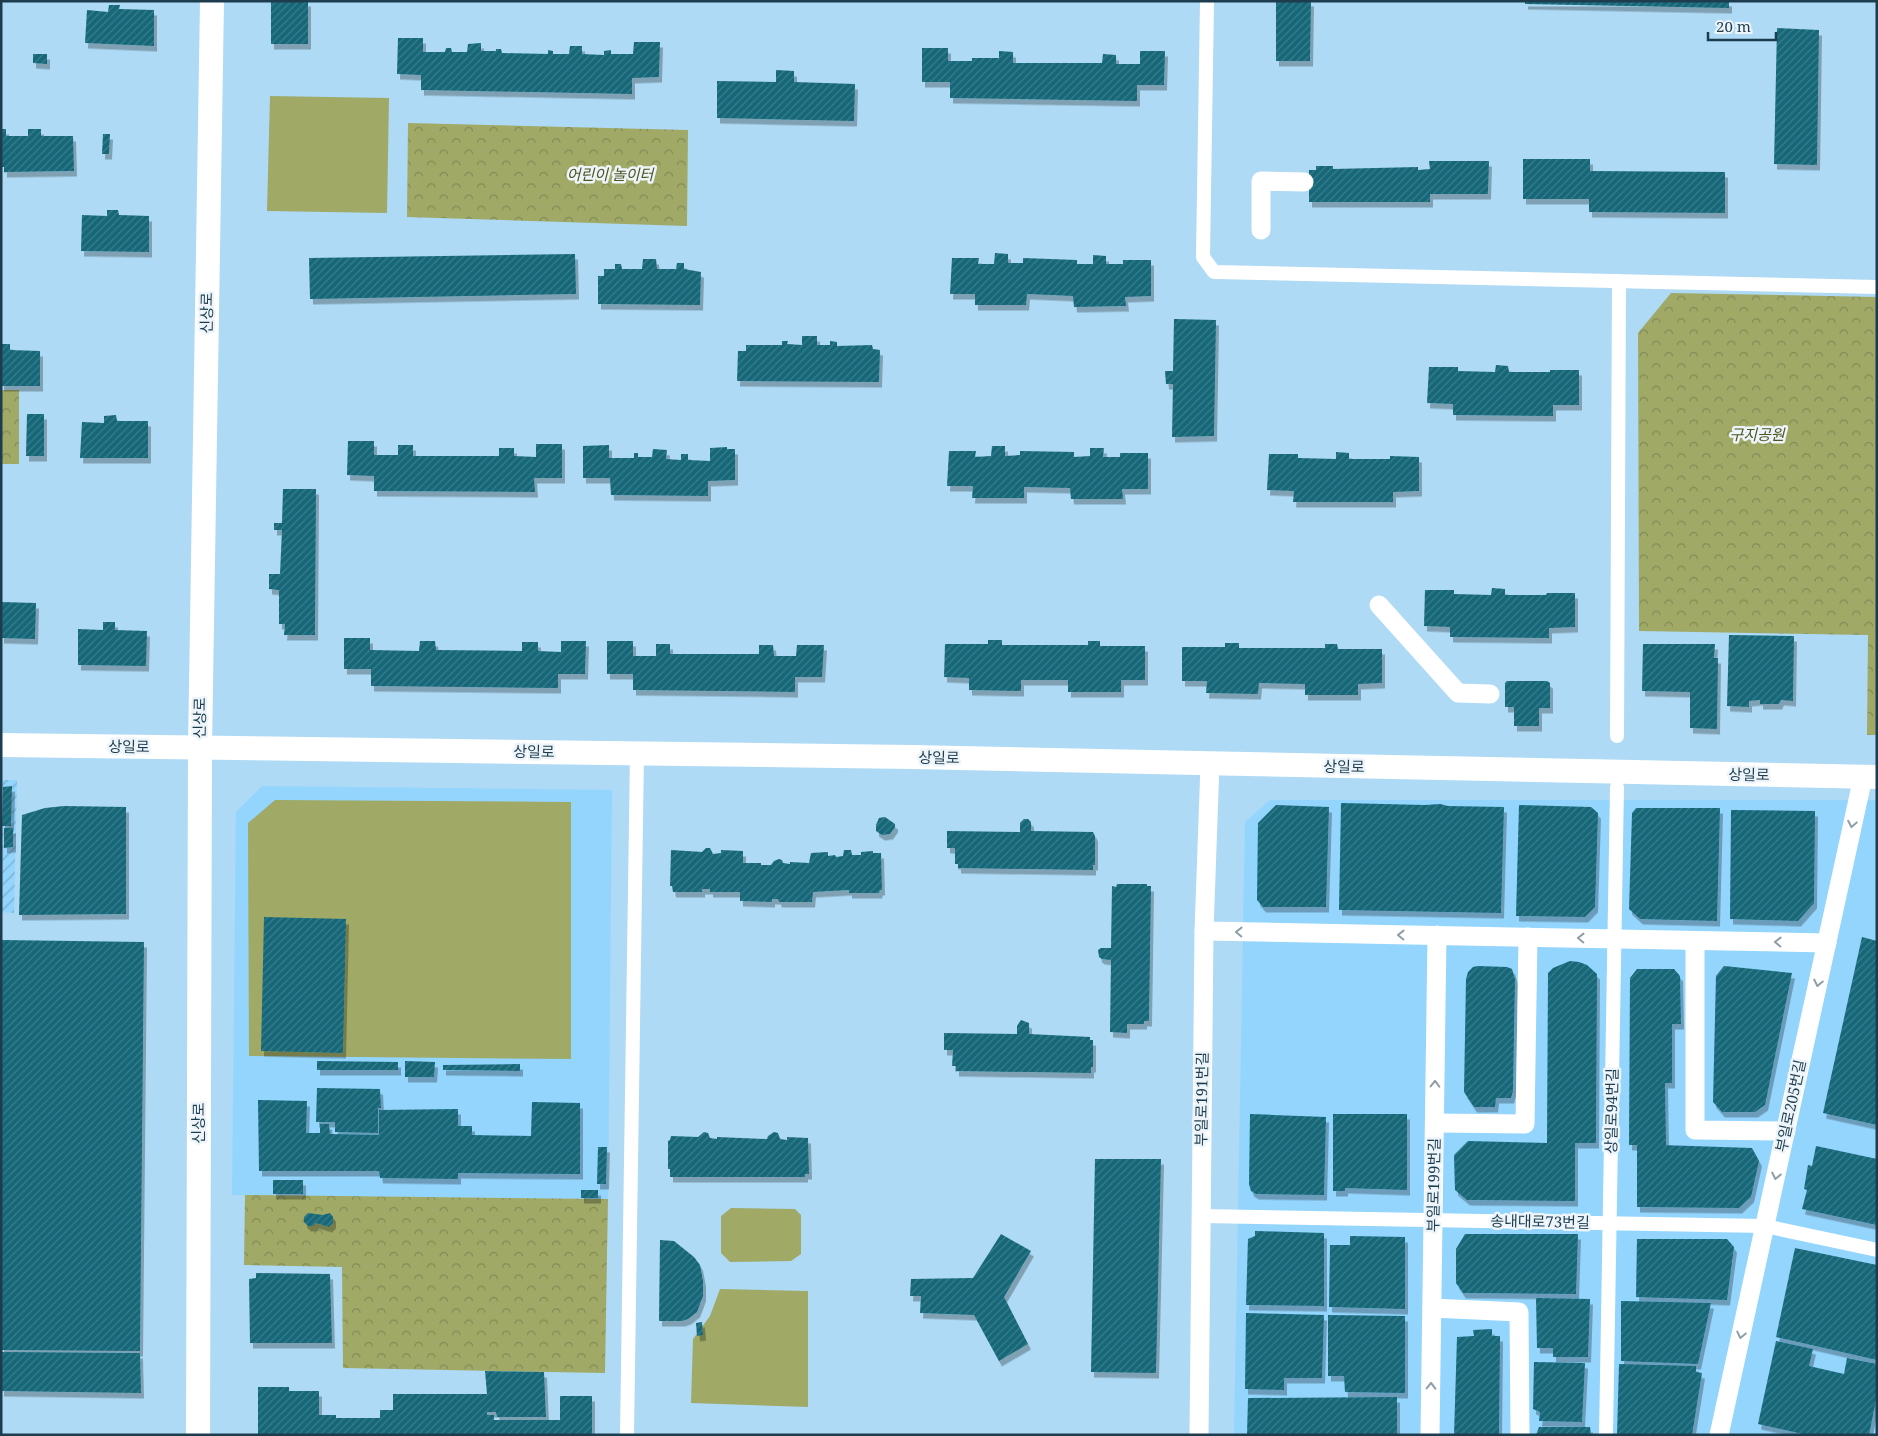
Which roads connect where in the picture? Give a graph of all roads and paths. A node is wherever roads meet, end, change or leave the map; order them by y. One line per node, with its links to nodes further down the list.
1 (212, 1): 11 (street, 신상로)
2 (1207, 1): 5 (street)
3 (1304, 182): 4 (street)
4 (1261, 230)
5 (1619, 281): 6 (street); 9 (street)
6 (1877, 287)
7 (1379, 605): 8 (street)
8 (1490, 694)
9 (1617, 736)
10 (1, 744): 11 (street, 상일로)
11 (200, 748): 12 (street, 상일로); 30 (street, 신상로)
12 (637, 753): 13 (street, 상일로); 31 (street)
13 (1210, 764): 14 (street, 상일로); 16 (street, 부일로191번길)
14 (1870, 777): 21 (street, 부일로205번길, one-way to 21)
15 (1617, 787): 19 (street, 상일로94번길)
16 (1204, 931): 17 (street, one-way to 16); 24 (street, 부일로191번길)
17 (1437, 936): 18 (street); 22 (street, 부일로199번길, one-way to 17)
18 (1528, 937): 19 (street, one-way to 18); 22 (street)
19 (1615, 939): 20 (street); 26 (street, 상일로94번길)
20 (1695, 941): 21 (street, one-way to 20); 23 (street)
21 (1827, 943): 23 (street, 부일로205번길, one-way to 23)
22 (1435, 1123): 25 (street, 부일로199번길)
23 (1786, 1131): 27 (street, 부일로205번길, one-way to 27)
24 (1201, 1216): 25 (street, 송내대로73번길); 32 (street, 부일로191번길)
25 (1433, 1220): 26 (street, 송내대로73번길); 29 (street, 부일로199번길)
26 (1610, 1224): 27 (street, 송내대로73번길); 35 (street, 상일로94번길)
27 (1765, 1226): 28 (street, 송내대로73번길); 36 (street, 부일로205번길, one-way to 36)
28 (1877, 1250)
29 (1432, 1308): 33 (street, 부일로199번길, one-way to 29); 34 (street)
30 (198, 1435)
31 (627, 1435)
32 (1199, 1435)
33 (1430, 1435)
34 (1520, 1435)
35 (1606, 1435)
36 (1719, 1435)

